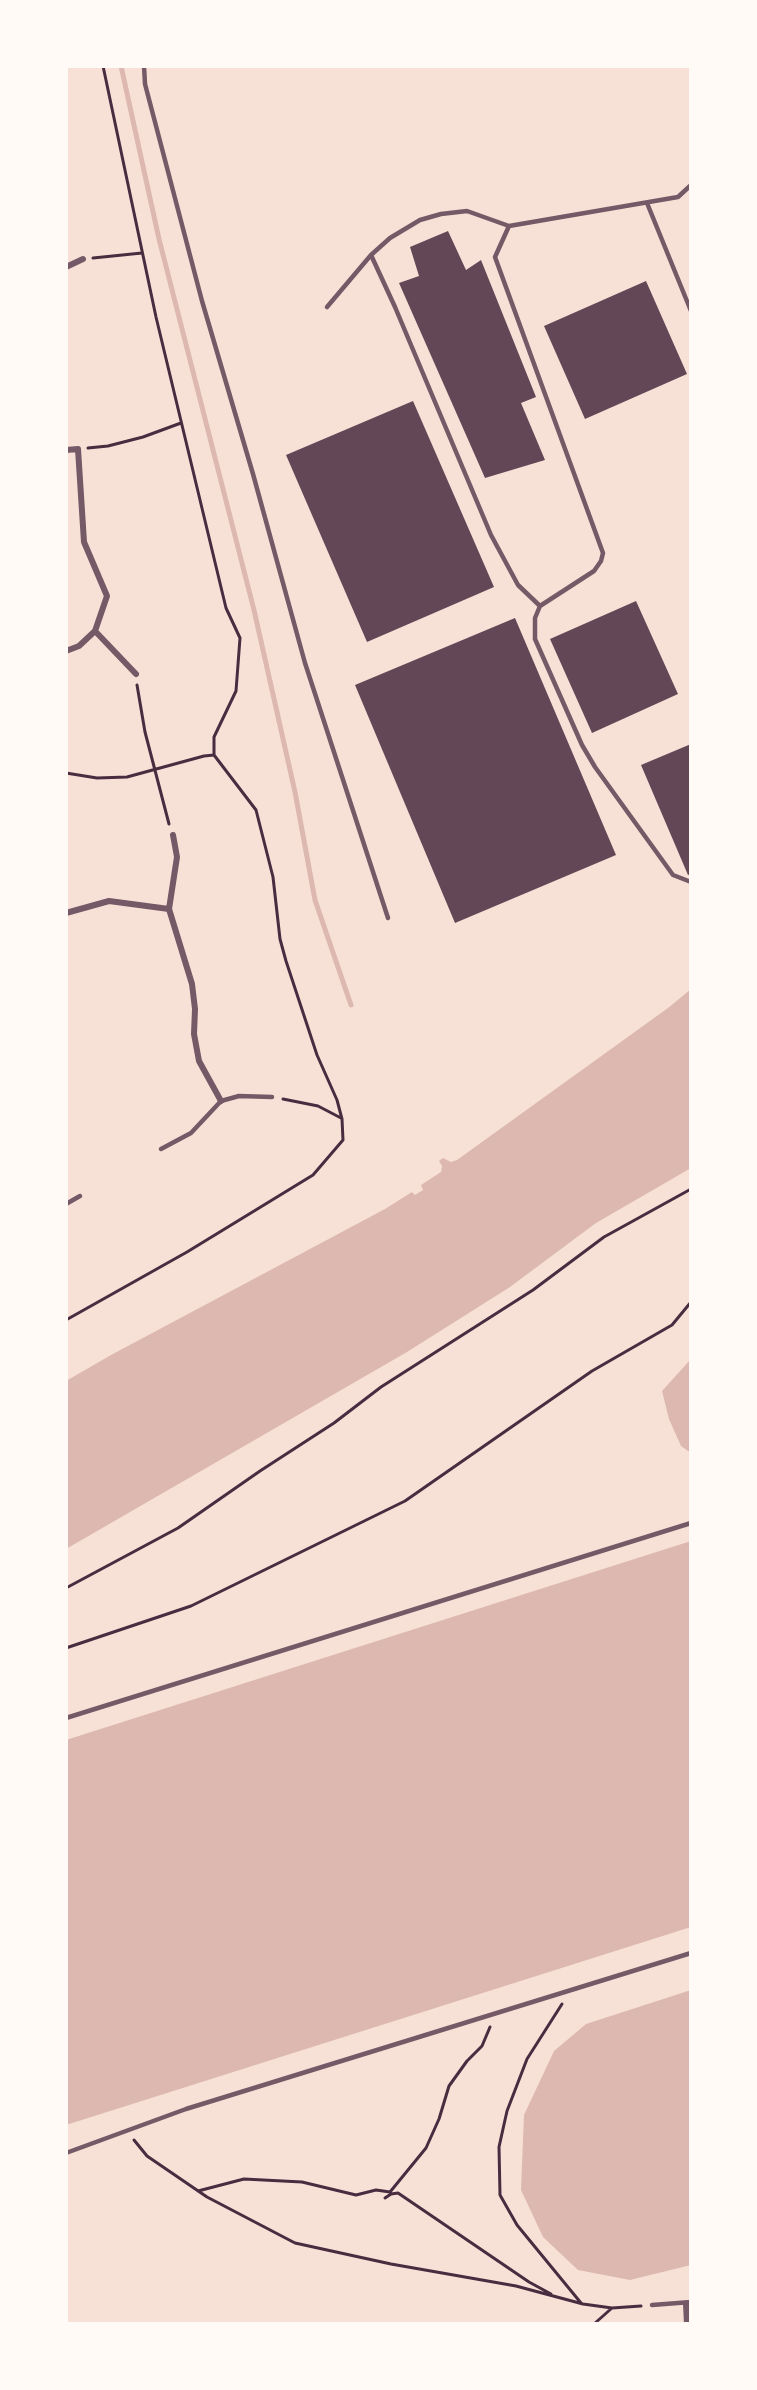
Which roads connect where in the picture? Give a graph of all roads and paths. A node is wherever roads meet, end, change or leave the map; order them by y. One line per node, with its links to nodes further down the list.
1 (103, 66): 6 (path)
2 (144, 66): 26 (lane)
3 (691, 185): 4 (lane)
4 (647, 203): 5 (lane); 11 (lane)
5 (509, 226): 7 (lane); 15 (lane)
6 (142, 253): 8 (path); 12 (path)
7 (371, 255): 10 (lane); 15 (lane)
8 (83, 259): 9 (street)
9 (66, 267)
10 (327, 307)
11 (691, 311)
12 (181, 423): 13 (path); 19 (path)
13 (78, 449): 14 (street); 16 (street)
14 (66, 450)
15 (540, 606): 23 (lane)
16 (95, 631): 17 (street); 18 (street)
17 (66, 651)
18 (136, 674): 20 (path)
19 (214, 755): 20 (path); 29 (path)
20 (153, 770): 21 (path); 22 (path)
21 (66, 773)
22 (173, 835): 24 (street)
23 (691, 882)
24 (169, 909): 25 (street); 28 (street)
25 (66, 914)
26 (388, 918)
27 (272, 1097): 28 (lane); 29 (path)
28 (221, 1101): 30 (lane)
29 (342, 1119): 35 (path)
30 (161, 1149)
31 (691, 1189): 37 (path)
32 (80, 1196): 33 (lane)
33 (66, 1204)
34 (691, 1302): 38 (path)
35 (66, 1320)
36 (691, 1523): 39 (lane)
37 (66, 1588)
38 (66, 1648)
39 (66, 1718)
40 (691, 1953): 41 (lane)
41 (570, 1991): 42 (lane); 50 (path)
42 (496, 2014): 43 (lane); 46 (path)
43 (127, 2132): 44 (lane); 45 (path)
44 (66, 2153)
45 (198, 2191): 46 (path); 48 (path)
46 (390, 2193): 47 (path); 48 (path)
47 (385, 2198)
48 (557, 2297): 50 (path)
49 (689, 2303): 51 (lane); 54 (street)
50 (583, 2304): 52 (path)
51 (652, 2306): 52 (path)
52 (612, 2308): 53 (path)
53 (594, 2324)
54 (687, 2324)

